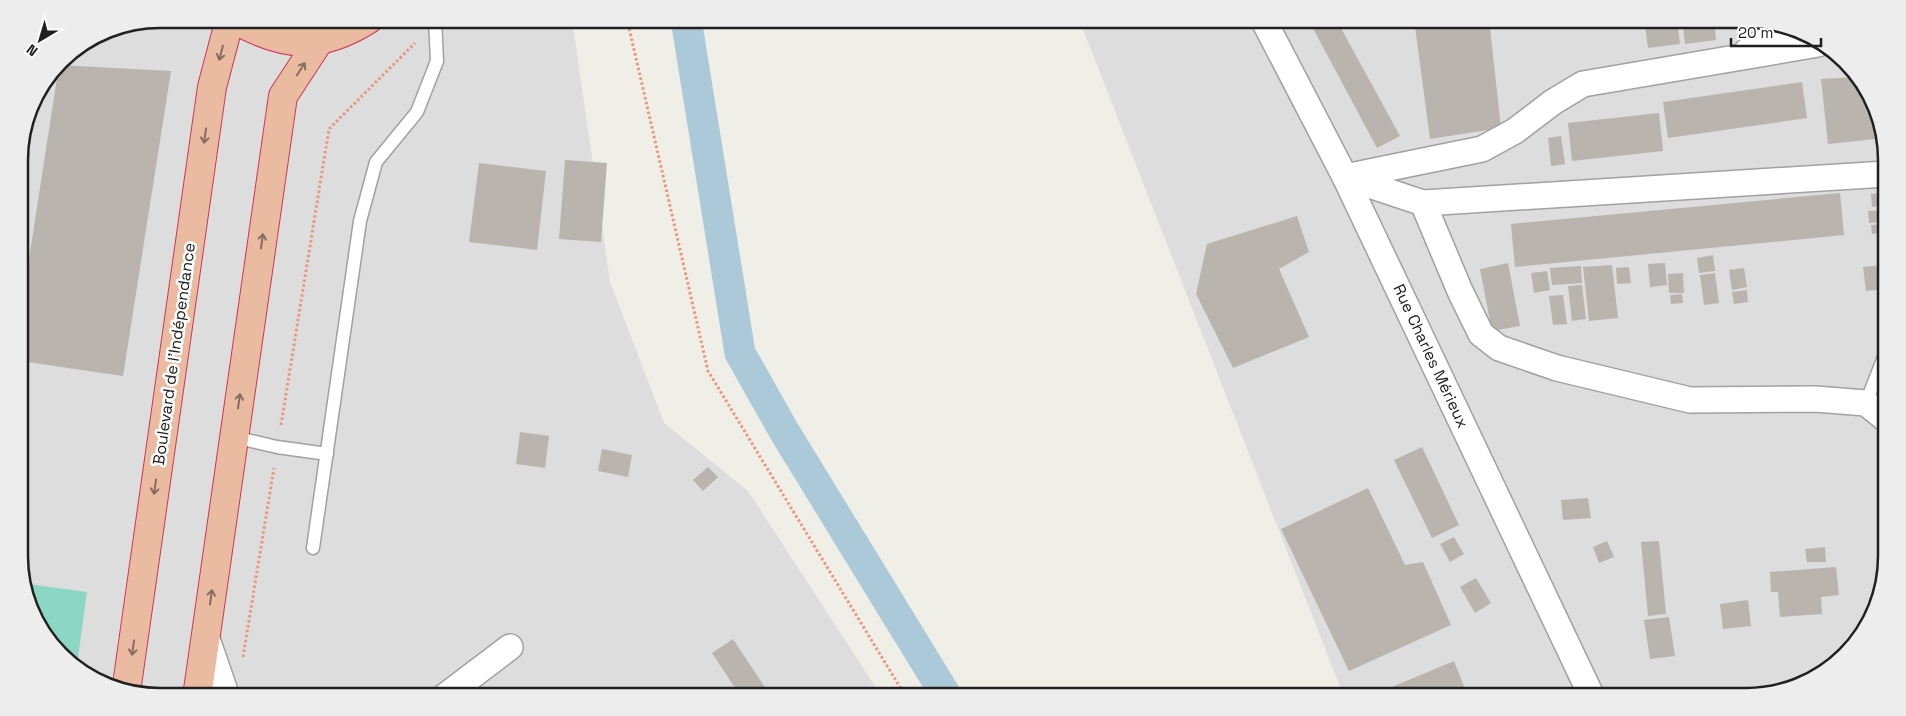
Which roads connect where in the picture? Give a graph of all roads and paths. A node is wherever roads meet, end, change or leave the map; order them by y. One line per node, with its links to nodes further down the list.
1 (228, 28): 25 (highway, Boulevard de l'Indépendance, one-way to 25)
2 (249, 28): 9 (highway)
3 (355, 28): 9 (highway)
4 (428, 28): 19 (path)
5 (435, 28): 20 (lane)
6 (629, 28): 29 (path)
7 (1268, 28): 13 (street, Rue Charles Mérieux)
8 (1779, 32): 11 (street)
9 (319, 41): 18 (highway, one-way to 9)
10 (1812, 45): 11 (street)
11 (1734, 58): 13 (street)
12 (1878, 175): 14 (street)
13 (1345, 177): 14 (street); 30 (street, Rue Charles Mérieux)
14 (1423, 203): 16 (street)
15 (1878, 372): 16 (lane)
16 (1866, 403): 17 (street)
17 (1878, 413)
18 (234, 437): 19 (lane); 22 (highway, one-way to 18)
19 (277, 447): 20 (lane); 24 (path)
20 (327, 454): 21 (lane)
21 (313, 548)
22 (206, 636): 26 (highway); 27 (street)
23 (510, 647): 28 (street)
24 (243, 659)
25 (127, 684)
26 (198, 688)
27 (223, 688)
28 (456, 688)
29 (901, 688)
30 (1588, 688)

